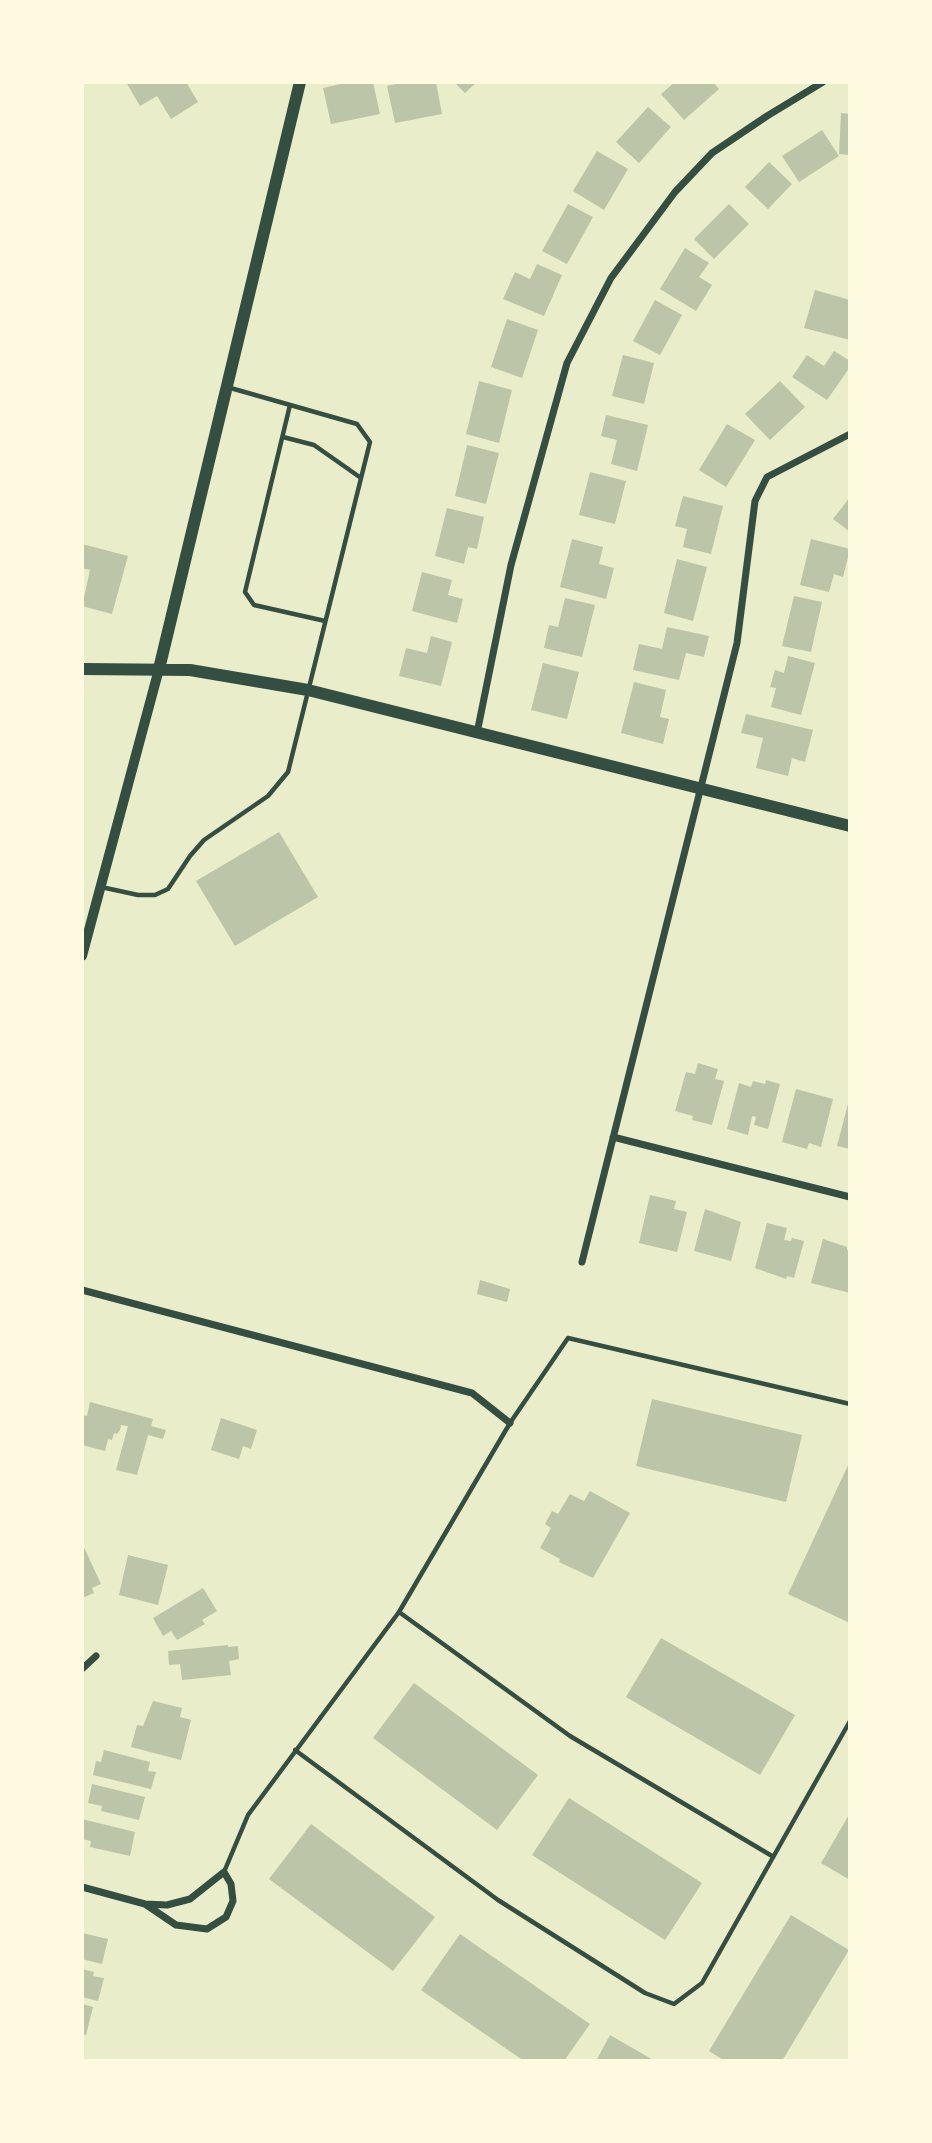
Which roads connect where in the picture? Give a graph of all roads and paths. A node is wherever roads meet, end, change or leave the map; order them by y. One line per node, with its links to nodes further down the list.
1 (300, 82): 3 (main road)
2 (823, 82): 12 (street)
3 (226, 387): 4 (lane); 10 (main road)
4 (290, 405): 6 (lane); 7 (lane)
5 (850, 434): 13 (street)
6 (283, 437): 7 (lane); 8 (lane)
7 (361, 478): 8 (lane)
8 (326, 621): 11 (lane)
9 (82, 669): 10 (main road)
10 (159, 669): 11 (main road); 15 (street)
11 (308, 690): 12 (main road); 15 (lane)
12 (477, 733): 13 (main road)
13 (702, 788): 14 (main road); 17 (street)
14 (850, 826)
15 (100, 887): 16 (street)
16 (82, 956)
17 (613, 1137): 18 (street); 19 (street)
18 (850, 1197)
19 (582, 1262)
20 (82, 1290): 22 (street)
21 (850, 1404): 22 (lane)
22 (510, 1423): 23 (lane)
23 (399, 1612): 27 (lane); 28 (lane)
24 (96, 1656): 25 (street)
25 (82, 1669)
26 (850, 1721): 28 (lane)
27 (295, 1750): 28 (lane); 29 (lane)
28 (772, 1856)
29 (224, 1872): 31 (street); 31 (street)
30 (82, 1887): 31 (street)
31 (145, 1904)

